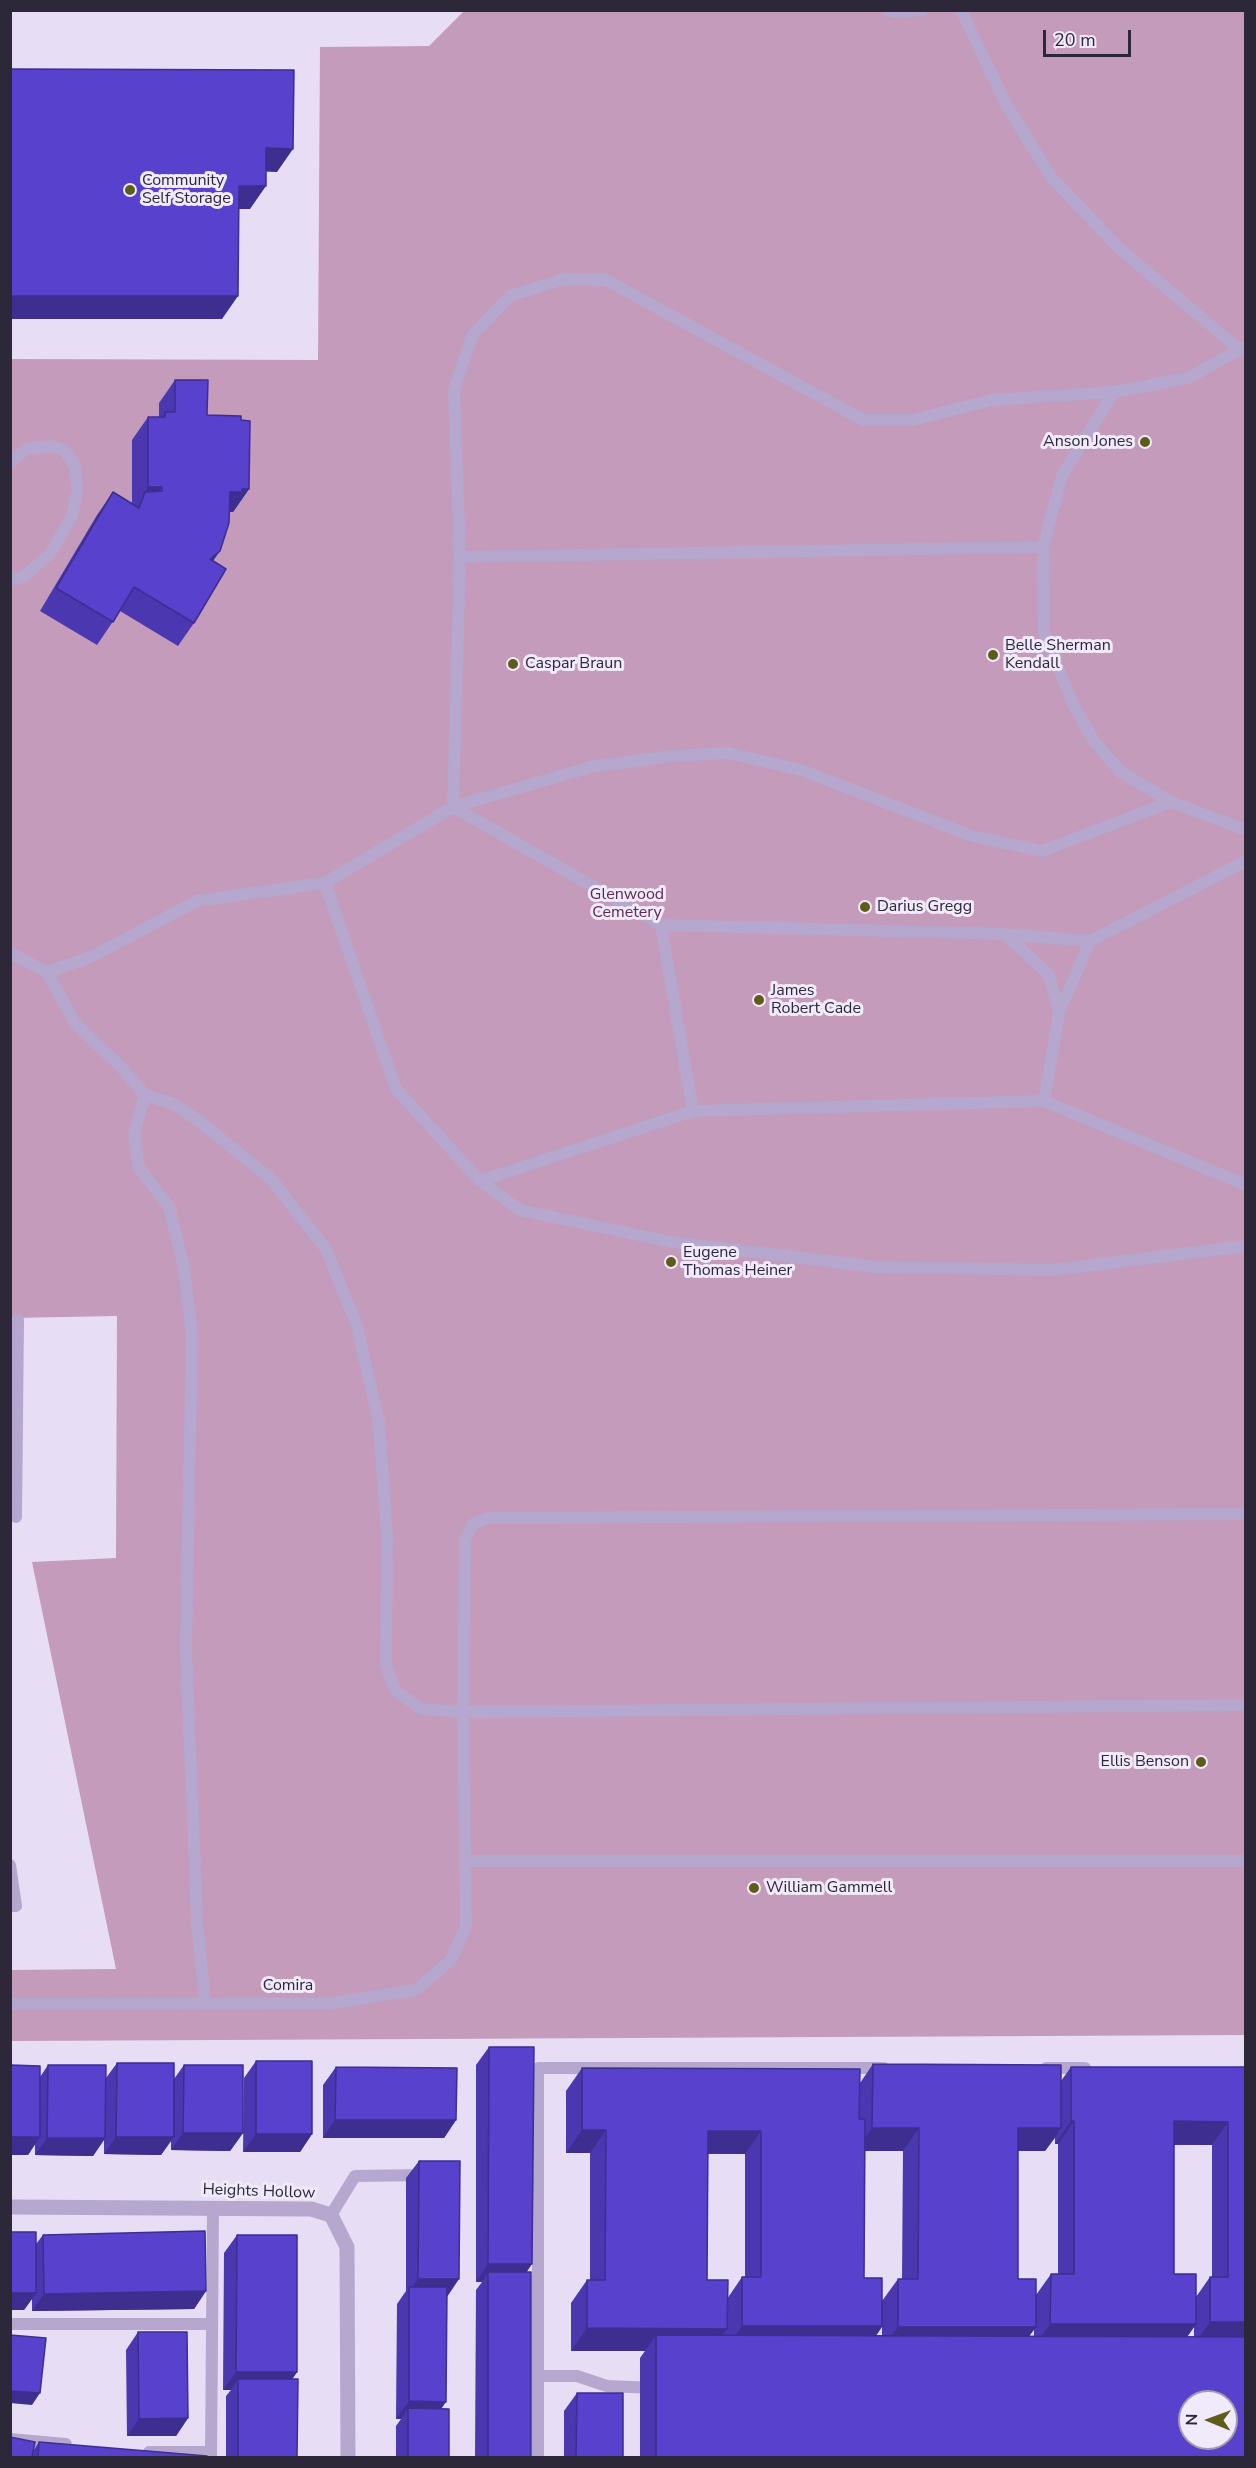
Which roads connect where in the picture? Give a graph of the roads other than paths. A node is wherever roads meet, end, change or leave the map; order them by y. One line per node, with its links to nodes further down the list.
1 (888, 10): 2 (lane)
2 (922, 10)
3 (961, 10): 4 (lane)
4 (1243, 348): 5 (lane)
5 (1114, 392): 7 (lane); 8 (lane)
6 (10, 463): 9 (lane)
7 (1042, 547): 8 (lane); 10 (lane)
8 (460, 557): 11 (lane)
9 (10, 580)
10 (1170, 802): 11 (lane); 12 (lane)
11 (453, 807): 14 (lane); 15 (lane)
12 (1245, 830)
13 (1245, 861): 17 (lane)
14 (325, 884): 19 (lane); 24 (lane)
15 (661, 925): 16 (lane); 23 (lane)
16 (1005, 934): 17 (lane); 20 (lane)
17 (1090, 941): 20 (lane)
18 (10, 953): 19 (lane)
19 (47, 972): 21 (lane)
20 (1059, 1013): 22 (lane)
21 (145, 1095): 32 (lane); 37 (lane)
22 (1044, 1101): 23 (lane); 25 (lane)
23 (693, 1111): 24 (lane)
24 (480, 1181): 26 (lane)
25 (1245, 1185)
26 (1245, 1246)
27 (18, 1320): 28 (lane)
28 (14, 1424): 30 (lane)
29 (1245, 1514): 32 (lane, Comira)
30 (16, 1517)
31 (1245, 1705): 32 (lane)
32 (463, 1712): 34 (lane, Comira)
33 (1245, 1861): 34 (lane)
34 (464, 1862): 37 (lane, Comira)
35 (10, 1865): 36 (lane)
36 (10, 1906)
37 (205, 2003): 38 (lane, Comira)
38 (10, 2004)
39 (898, 2068): 48 (lane)
40 (1030, 2068): 41 (lane)
41 (1102, 2068)
42 (434, 2174): 45 (lane)
43 (10, 2207): 44 (street, Heights Hollow)
44 (213, 2208): 45 (street, Heights Hollow); 47 (lane)
45 (331, 2215): 54 (street, Heights Hollow)
46 (10, 2324): 47 (lane)
47 (212, 2324): 53 (lane)
48 (538, 2376): 49 (lane); 55 (lane)
49 (672, 2389)
50 (10, 2439): 51 (lane)
51 (78, 2445)
52 (134, 2451): 53 (lane)
53 (211, 2455)
54 (348, 2457)
55 (538, 2457)

